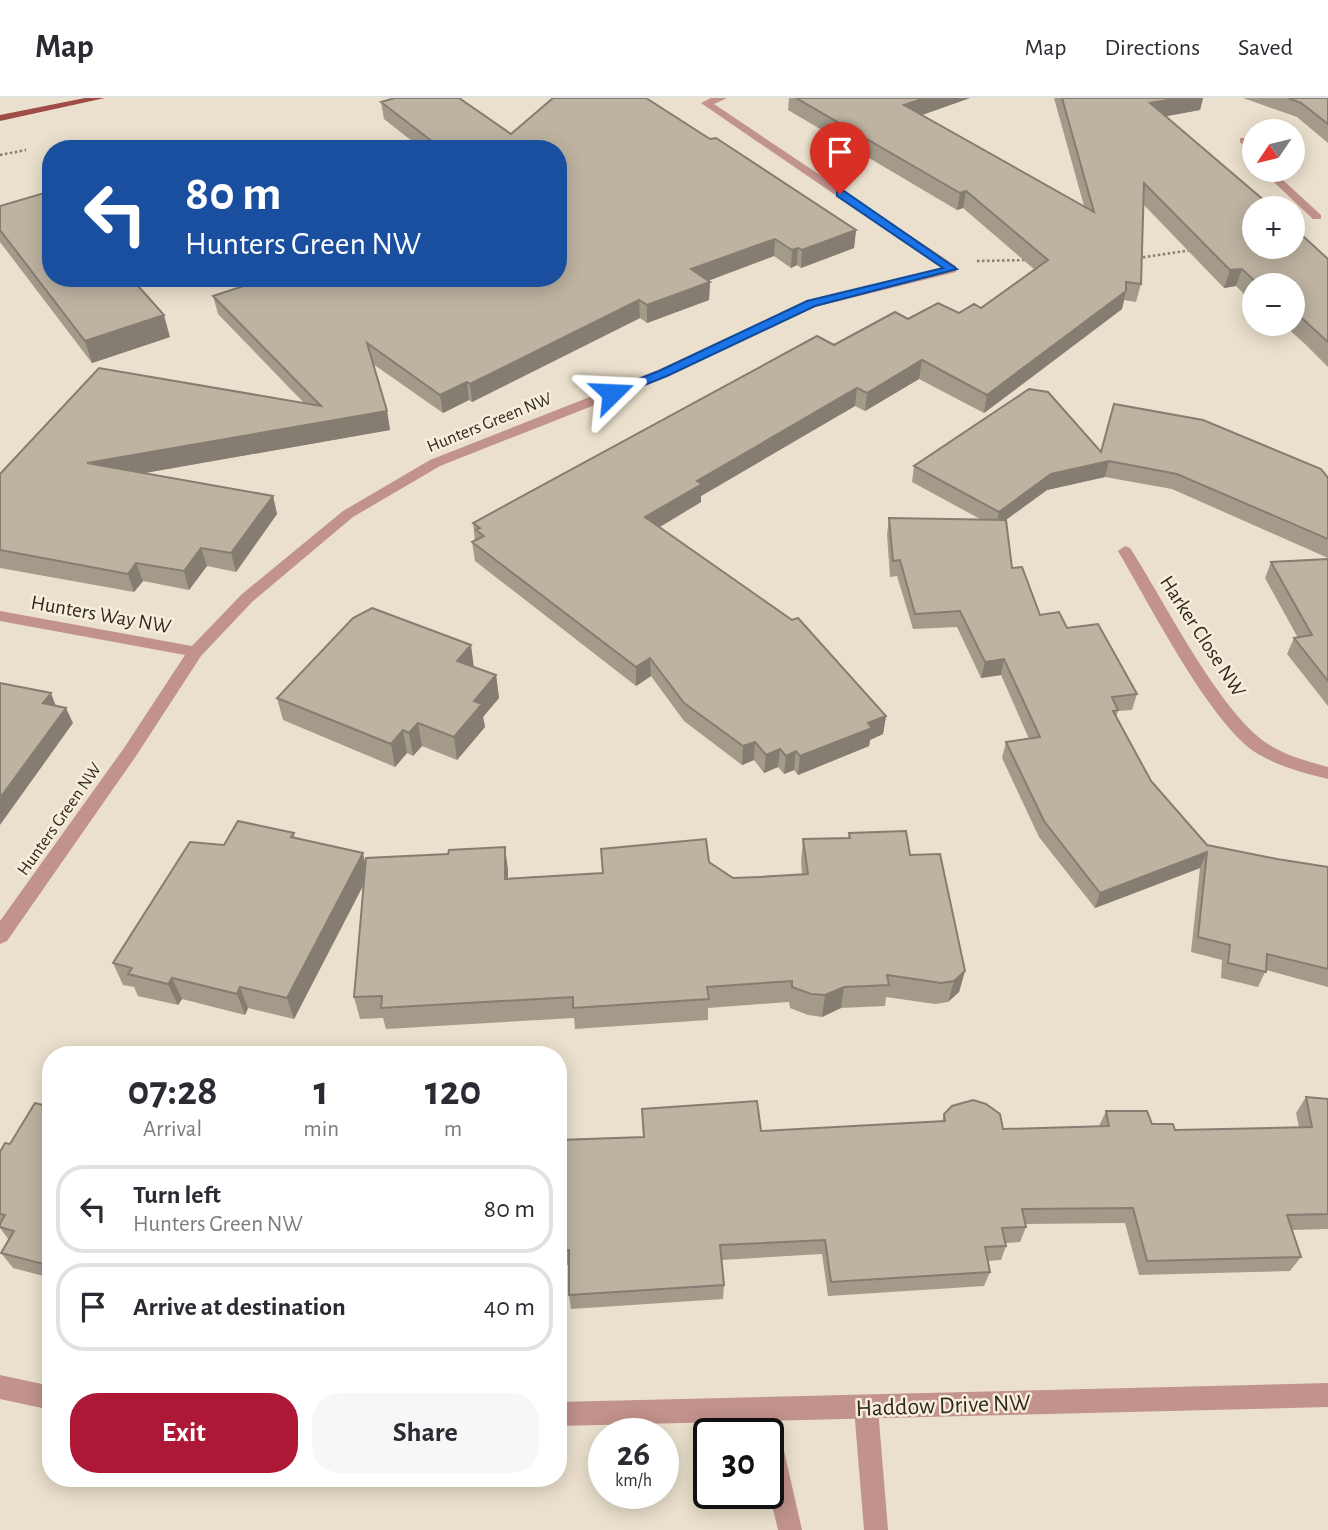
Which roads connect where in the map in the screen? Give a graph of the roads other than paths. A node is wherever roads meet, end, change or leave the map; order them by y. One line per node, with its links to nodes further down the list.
1 (100, 98): 3 (main road)
2 (722, 98): 9 (street, Hunters Green NW)
3 (0, 118)
4 (1281, 182): 5 (street)
5 (1323, 216): 6 (street)
6 (1328, 227)
7 (1125, 551): 10 (street, Harker Close NW)
8 (0, 617): 9 (street, Hunters Way NW)
9 (195, 653): 11 (street, Hunters Green NW)
10 (1328, 773)
11 (0, 936)
12 (0, 1387): 14 (street)
13 (1328, 1395): 15 (street, Haddow Drive NW)
14 (42, 1396)
15 (866, 1408): 16 (street, Haddow Drive NW); 19 (street)
16 (763, 1411): 17 (street, Haddow Drive NW); 18 (street)
17 (567, 1414)
18 (790, 1530)
19 (876, 1530)

